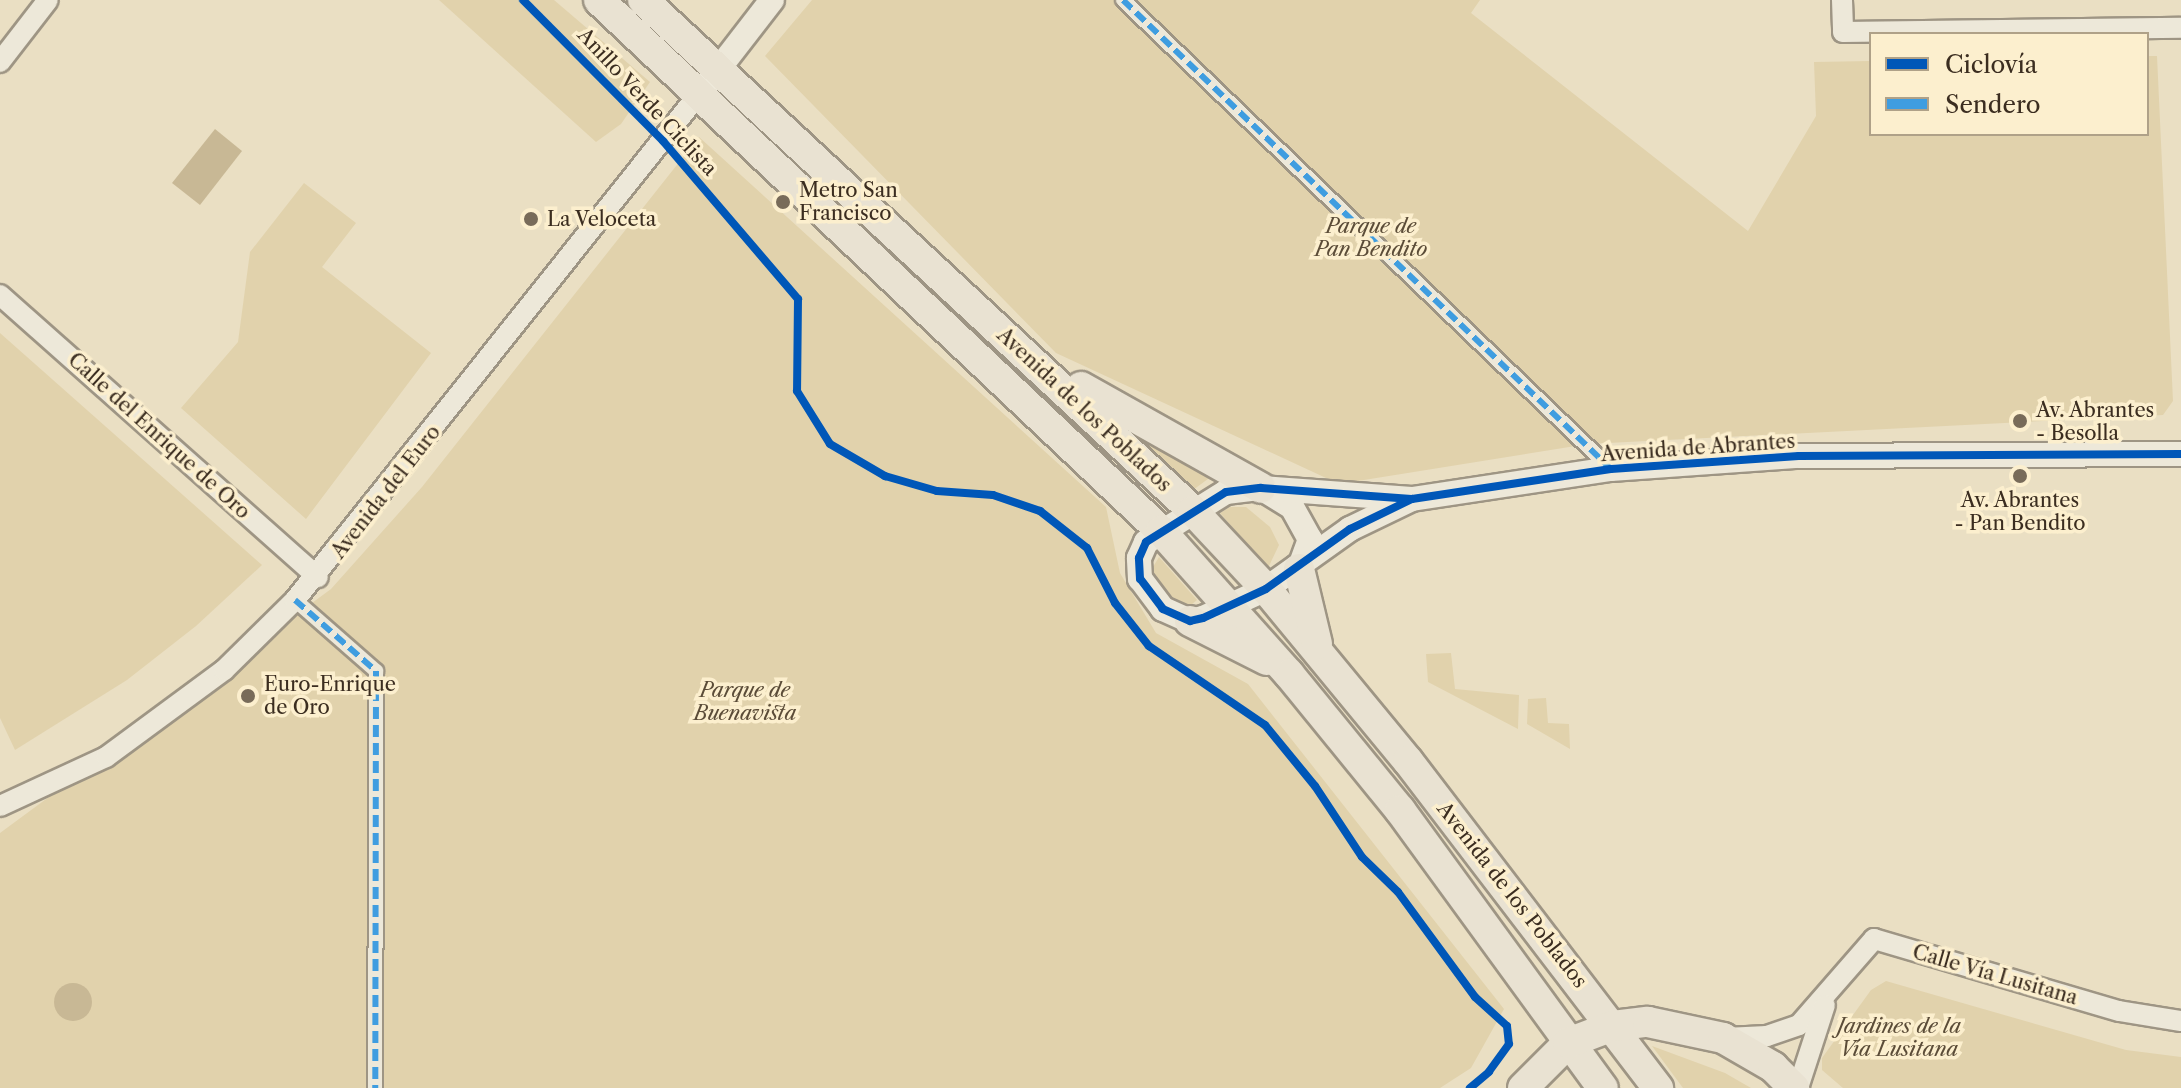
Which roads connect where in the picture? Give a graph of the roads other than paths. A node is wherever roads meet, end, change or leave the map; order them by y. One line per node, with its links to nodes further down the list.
1 (48, 0): 8 (street)
2 (599, 0): 10 (main road, Avenida de los Poblados)
3 (643, 0): 9 (main road, Avenida de los Poblados)
4 (772, 0): 9 (street)
5 (1123, 0): 14 (street)
6 (1842, 0): 7 (street)
7 (2181, 28)
8 (0, 62)
9 (718, 70): 10 (street); 12 (main road, Avenida de los Poblados)
10 (698, 95): 18 (main road, Avenida de los Poblados); 20 (street, Avenida del Euro)
11 (0, 295): 20 (street, Calle del Enrique de Oro)
12 (1014, 346): 15 (main road); 17 (main road, Avenida de los Poblados)
13 (2181, 454): 14 (street, Avenida de Abrantes)
14 (1611, 469): 16 (street, Avenida de Abrantes)
15 (1261, 488): 16 (street, Avenida de Abrantes); 17 (street, Avenida de Abrantes); 19 (street)
16 (1412, 499): 19 (street, Avenida de Abrantes)
17 (1193, 511): 18 (street, Avenida de Abrantes); 21 (main road, Avenida de los Poblados)
18 (1153, 536): 23 (main road, Avenida de los Poblados); 24 (street)
19 (1299, 569): 21 (street, Avenida de Abrantes); 25 (main road)
20 (318, 577): 22 (street, Avenida del Euro)
21 (1266, 589): 23 (street, Avenida de Abrantes); 25 (main road, Avenida de los Poblados)
22 (295, 600): 27 (street, Avenida del Euro); 33 (street)
23 (1231, 608): 24 (street, Avenida de Abrantes); 26 (main road, Avenida de los Poblados)
24 (1190, 621): 26 (main road)
25 (1318, 650): 30 (main road, Avenida de los Poblados)
26 (1289, 674): 32 (main road, Avenida de los Poblados)
27 (0, 806)
28 (1832, 991): 29 (street, Calle Vía Lusitana); 31 (street, Calle Vía Lusitana); 37 (street, Calle Vía Lusitana)
29 (2181, 1021)
30 (1613, 1026): 31 (main road); 32 (main road); 36 (main road, Avenida de los Poblados)
31 (1723, 1038): 37 (main road)
32 (1568, 1043): 34 (main road); 35 (main road, Avenida de los Poblados)
33 (375, 1088)
34 (1523, 1088)
35 (1603, 1088)
36 (1658, 1088)
37 (1796, 1088)

